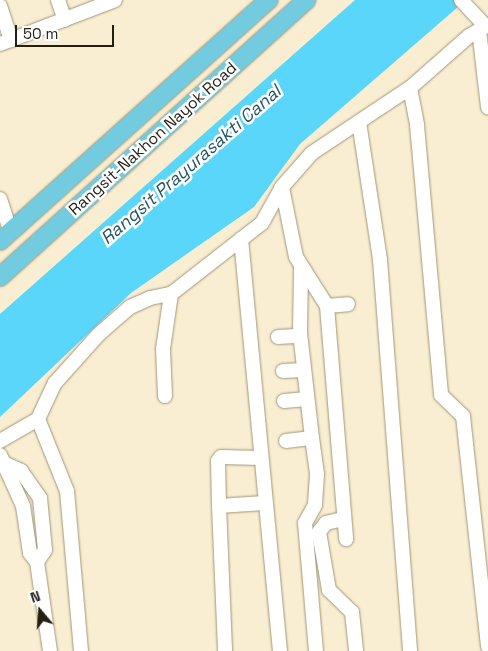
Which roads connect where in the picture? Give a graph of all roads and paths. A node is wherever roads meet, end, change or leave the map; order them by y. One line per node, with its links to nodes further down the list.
1 (58, 0): 8 (street)
2 (115, 0): 6 (street)
3 (269, 0): 16 (main road, Rangsit-Nakhon Nayok Road)
4 (307, 0): 19 (main road, Rangsit-Nakhon Nayok Road)
5 (464, 3): 9 (street)
6 (87, 5): 8 (street)
7 (0, 6): 10 (street)
8 (65, 20): 10 (street)
9 (484, 27): 11 (street); 12 (street)
10 (5, 42)
11 (410, 88): 13 (street); 40 (street)
12 (488, 107)
13 (359, 122): 14 (street); 47 (street)
14 (282, 187): 17 (street); 18 (street)
15 (0, 199): 16 (street)
16 (6, 236)
17 (241, 239): 20 (street); 34 (street)
18 (301, 268): 22 (street); 23 (street)
19 (0, 278)
20 (171, 294): 27 (street); 30 (street)
21 (348, 304): 22 (street)
22 (327, 306): 38 (street)
23 (300, 336): 24 (street); 25 (street)
24 (278, 337)
25 (304, 370): 26 (street); 28 (street)
26 (283, 371)
27 (165, 396)
28 (307, 399): 29 (street); 31 (street)
29 (284, 401)
30 (38, 419): 32 (street); 42 (street)
31 (312, 438): 33 (street); 45 (street)
32 (0, 441)
33 (286, 441)
34 (261, 458): 36 (street); 37 (street)
35 (3, 459): 41 (street)
36 (264, 503): 37 (street); 44 (street)
37 (219, 506): 43 (street)
38 (343, 519): 39 (street); 46 (street)
39 (346, 539)
40 (488, 647)
41 (50, 651)
42 (81, 651)
43 (225, 651)
44 (280, 651)
45 (316, 651)
46 (356, 651)
47 (410, 651)

